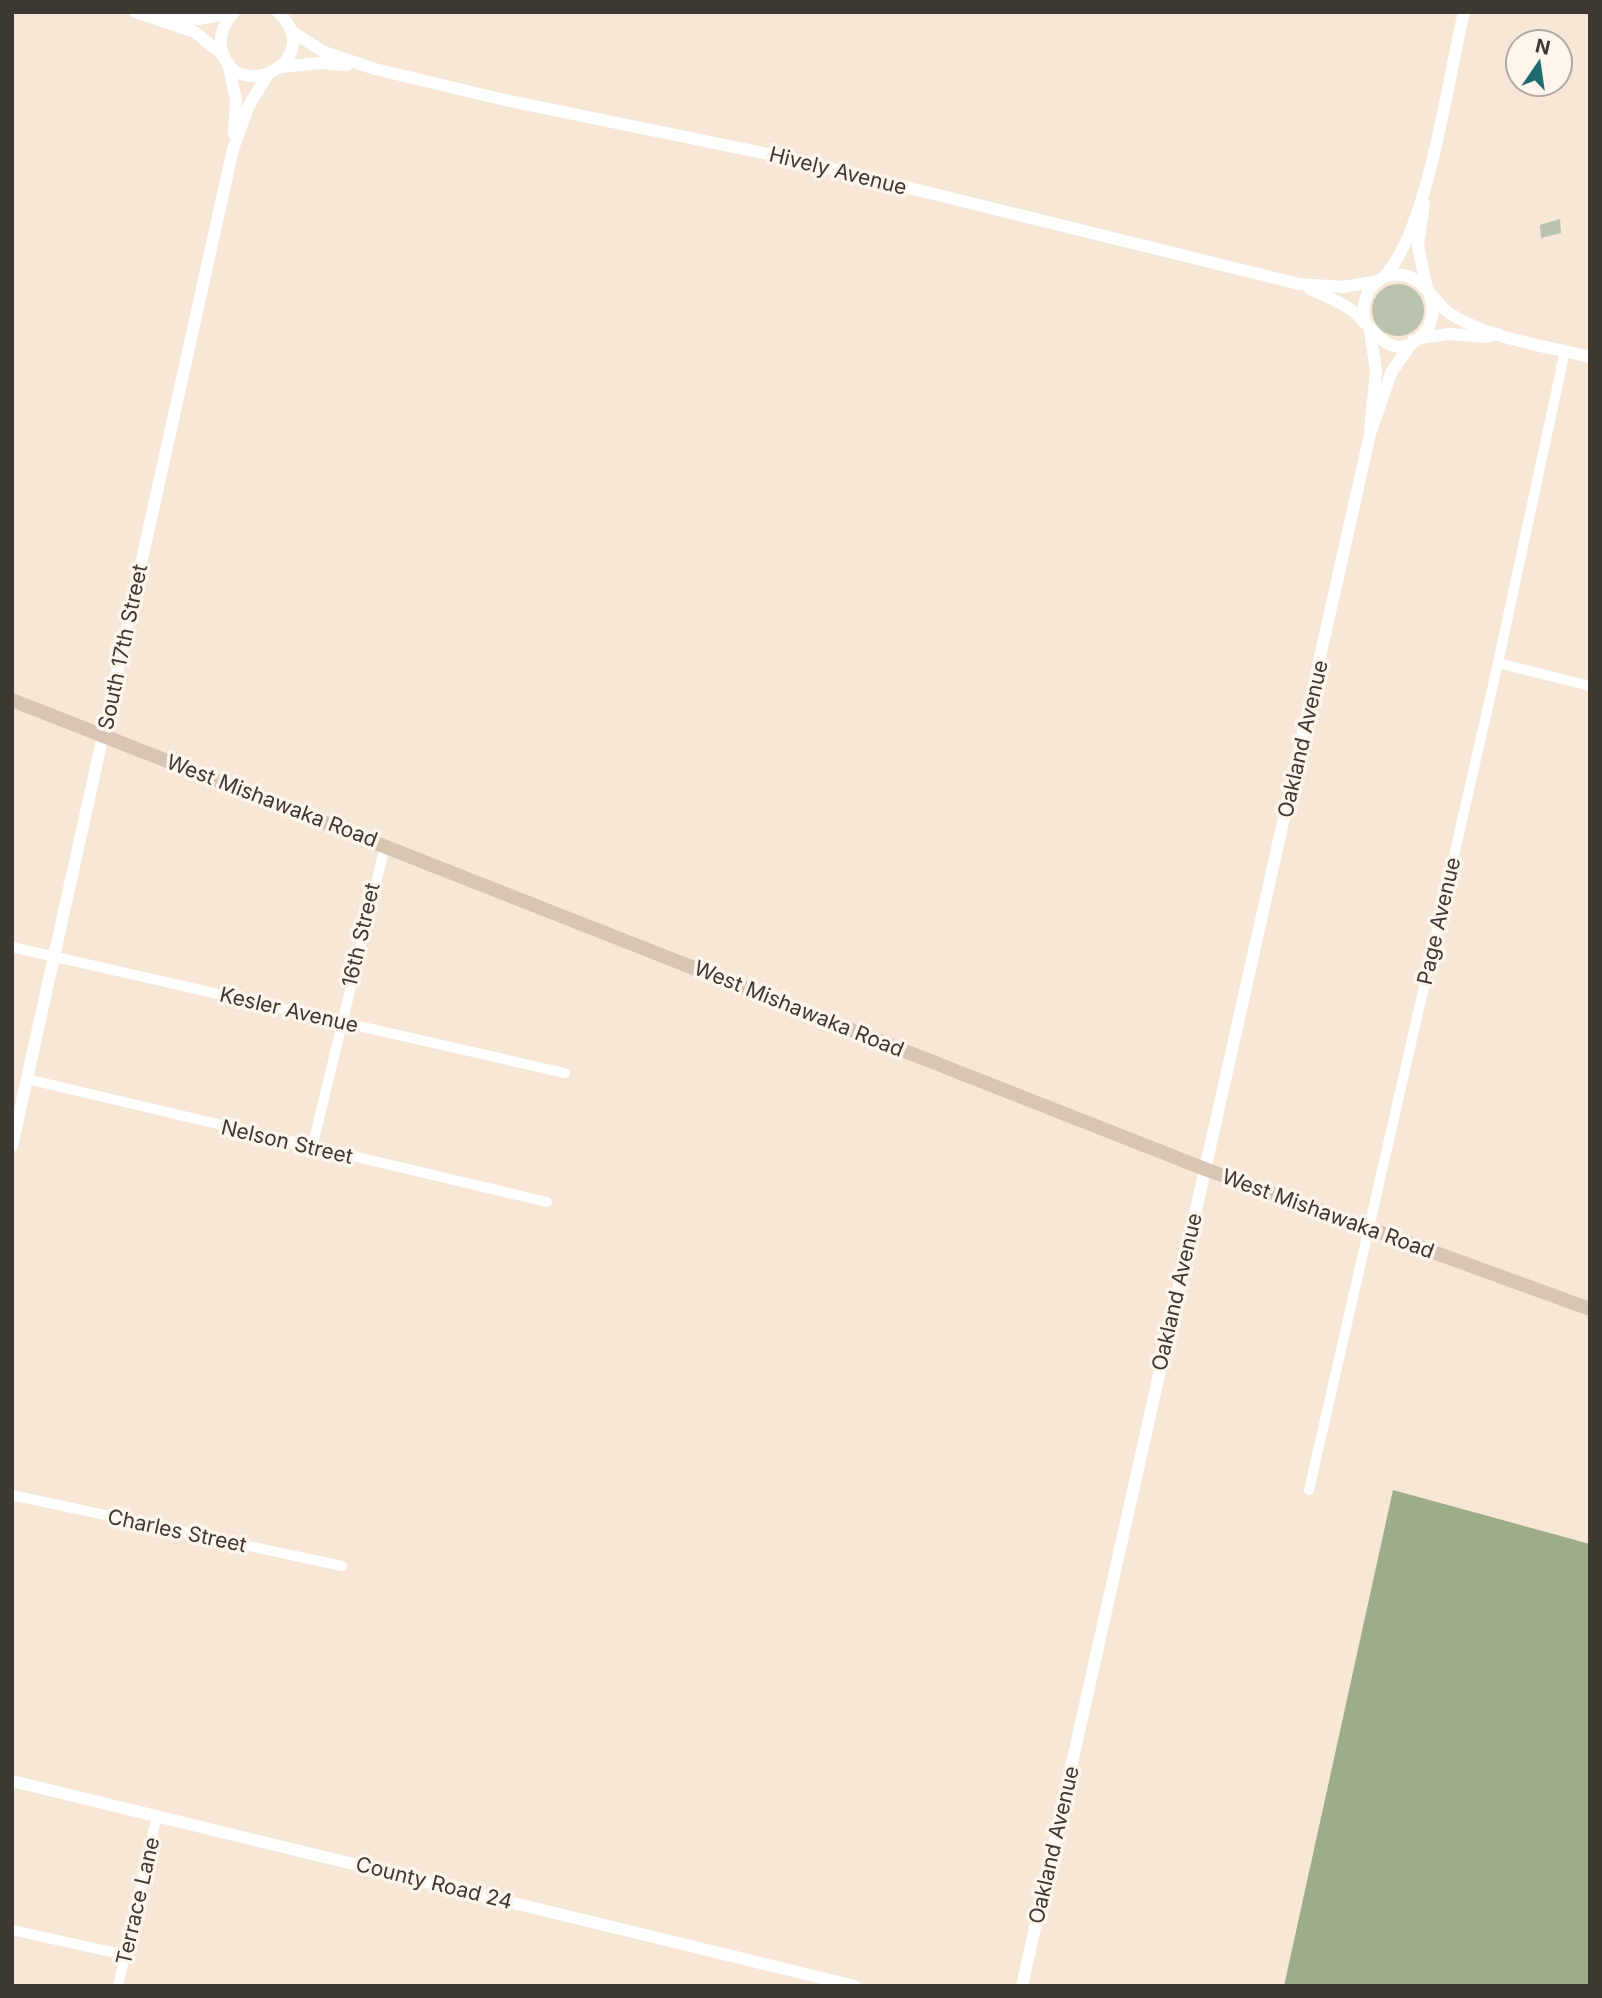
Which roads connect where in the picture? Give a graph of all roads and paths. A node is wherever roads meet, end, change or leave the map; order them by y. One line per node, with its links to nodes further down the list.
1 (1464, 12): 11 (street)
2 (140, 13): 3 (street); 6 (street)
3 (234, 13): 6 (street)
4 (282, 14): 5 (street)
5 (291, 31): 7 (street); 8 (street, Hively Avenue)
6 (226, 59): 9 (street); 10 (street)
7 (281, 67): 8 (street, Hively Avenue); 9 (street)
8 (375, 69): 13 (street, Hively Avenue)
9 (268, 75): 10 (street)
10 (233, 149): 24 (street, South 17th Street)
11 (1424, 191): 12 (street); 14 (street)
12 (1381, 279): 13 (street, Hively Avenue); 14 (street, Hively Avenue); 15 (street)
13 (1299, 284): 15 (street, Hively Avenue)
14 (1429, 292): 16 (street, Hively Avenue); 17 (street)
15 (1368, 327): 17 (street, Hively Avenue); 20 (street, Oakland Avenue)
16 (1499, 334): 17 (street, Hively Avenue); 18 (street)
17 (1417, 340): 20 (street, Oakland Avenue)
18 (1566, 351): 19 (street); 21 (street, Page Avenue)
19 (1590, 357)
20 (1370, 434): 33 (street, Oakland Avenue)
21 (1498, 663): 22 (street); 35 (street, Page Avenue)
22 (1590, 686)
23 (12, 700): 24 (main road, West Mishawaka Road)
24 (104, 736): 25 (main road, West Mishawaka Road); 27 (street, South 17th Street)
25 (385, 846): 28 (street, 16th Street); 33 (main road, West Mishawaka Road)
26 (12, 947): 27 (street, Kesler Avenue)
27 (54, 957): 28 (street, Kesler Avenue); 30 (street, South 17th Street)
28 (341, 1022): 29 (street, Kesler Avenue); 32 (street, 16th Street)
29 (565, 1073)
30 (27, 1079): 31 (street, South 17th Street); 32 (street, Nelson Street)
31 (12, 1146)
32 (312, 1148): 34 (street, Nelson Street)
33 (1205, 1169): 35 (main road, West Mishawaka Road); 46 (street, Oakland Avenue)
34 (547, 1202)
35 (1369, 1229): 36 (main road, West Mishawaka Road); 37 (street, Page Avenue)
36 (1590, 1309)
37 (1309, 1490)
38 (12, 1495): 39 (street, Charles Street)
39 (342, 1566)
40 (12, 1781): 41 (street, County Road 24)
41 (157, 1816): 43 (street, Terrace Lane); 45 (street, County Road 24)
42 (12, 1930): 43 (street)
43 (125, 1955): 44 (street, Terrace Lane)
44 (118, 1986)
45 (855, 1986)
46 (1022, 1986)

